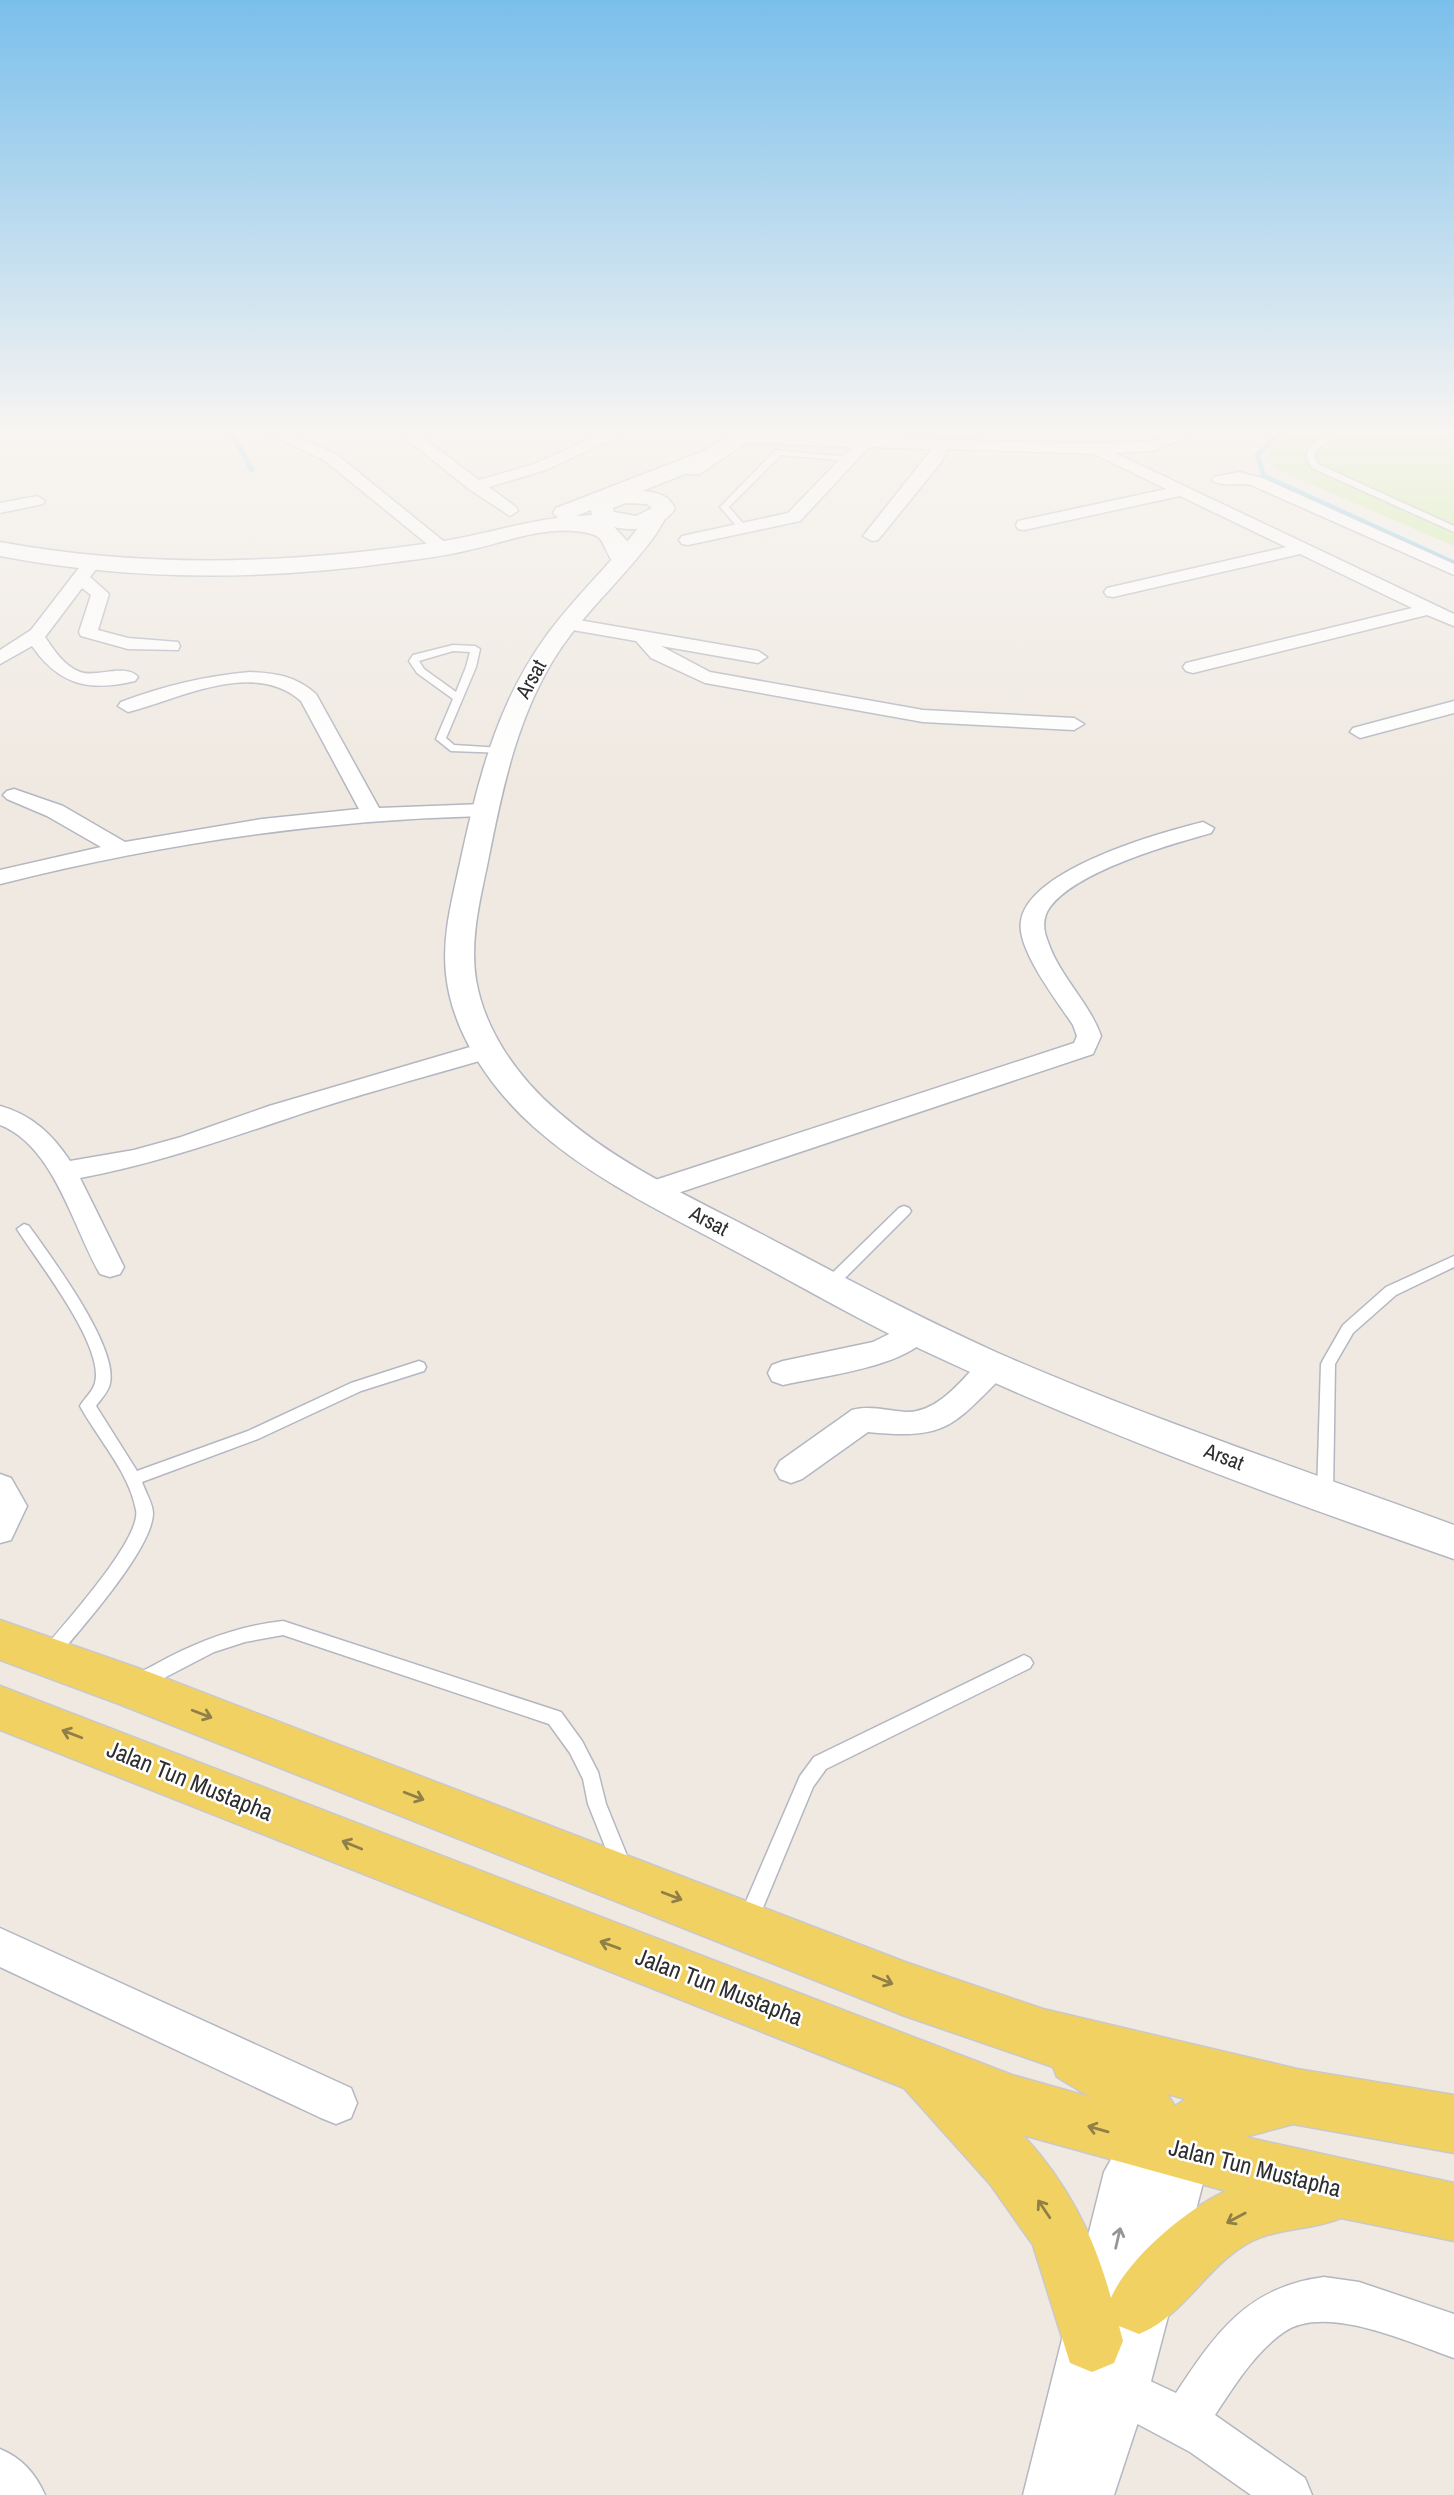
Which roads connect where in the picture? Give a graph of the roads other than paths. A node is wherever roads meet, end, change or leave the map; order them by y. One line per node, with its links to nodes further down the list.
1 (8, 550): 13 (main road)
2 (422, 550): 13 (main road)
3 (622, 550): 12 (main road)
4 (625, 550): 12 (street)
5 (632, 550): 12 (street, Arsat)
6 (636, 550): 12 (main road)
7 (1294, 550): 15 (street)
8 (1303, 550): 11 (street)
9 (1345, 550): 11 (street)
10 (1411, 550): 14 (street)
11 (1322, 559): 16 (street)
12 (625, 560): 18 (street, Arsat)
13 (80, 563): 19 (street); 21 (street)
14 (1454, 570)
15 (1113, 592)
16 (1429, 609): 17 (street); 24 (street)
17 (1454, 621)
18 (567, 624): 20 (street); 31 (street, Arsat)
19 (35, 636): 23 (street); 25 (street)
20 (642, 637): 22 (street); 29 (street)
21 (171, 646)
22 (758, 657)
23 (0, 658)
24 (1193, 667)
25 (128, 677)
26 (458, 698): 26 (lane); 31 (lane)
27 (128, 706): 34 (street)
28 (1454, 707): 30 (street)
29 (1074, 724)
30 (1360, 732)
31 (502, 751): 33 (street, Arsat)
32 (14, 795): 36 (street)
33 (484, 810): 34 (street); 38 (street, Arsat)
34 (371, 812): 36 (street)
35 (1203, 828): 41 (street)
36 (121, 849): 37 (street)
37 (0, 877)
38 (487, 1050): 40 (street); 41 (street, Arsat)
39 (0, 1115): 40 (street)
40 (62, 1172): 45 (street)
41 (653, 1191): 46 (street, Arsat)
42 (904, 1211): 46 (lane)
43 (23, 1229): 52 (lane)
44 (1454, 1261): 54 (lane)
45 (110, 1267)
46 (828, 1286): 47 (street, Arsat)
47 (917, 1331): 48 (street, Arsat); 50 (street)
48 (995, 1365): 51 (street); 54 (street, Arsat)
49 (419, 1367): 52 (lane)
50 (783, 1373)
51 (791, 1470)
52 (133, 1479): 57 (lane)
53 (0, 1488): 55 (street)
54 (1325, 1494): 56 (street, Arsat)
55 (0, 1530)
56 (1454, 1542)
57 (23, 1649): 59 (main road)
58 (1024, 1663): 62 (lane)
59 (132, 1687): 61 (main road, one-way to 61); 61 (lane)
60 (2, 1712): 65 (main road, Jalan Tun Mustapha, one-way to 60)
61 (628, 1879): 62 (main road, one-way to 62)
62 (746, 1925): 64 (main road, one-way to 64)
63 (0, 1947): 67 (street)
64 (1043, 2037): 66 (main road); 69 (main road)
65 (920, 2067): 69 (main road, Jalan Tun Mustapha, one-way to 65); 74 (main road, one-way to 65)
66 (1297, 2097): 68 (main road); 69 (main road)
67 (336, 2103)
68 (1454, 2124)
69 (1164, 2145): 70 (main road, Jalan Tun Mustapha); 72 (main road); 74 (main road, one-way to 69)
70 (1349, 2192): 71 (main road, Jalan Tun Mustapha); 72 (main road, one-way to 72)
71 (1454, 2212)
72 (1139, 2304): 74 (main road)
73 (1454, 2336): 75 (street)
74 (1105, 2365): 75 (street); 78 (main road); 79 (main road)
75 (1184, 2422): 80 (street)
76 (0, 2472): 77 (street)
77 (22, 2495)
78 (1055, 2495)
79 (1082, 2495)
80 (1288, 2495)

